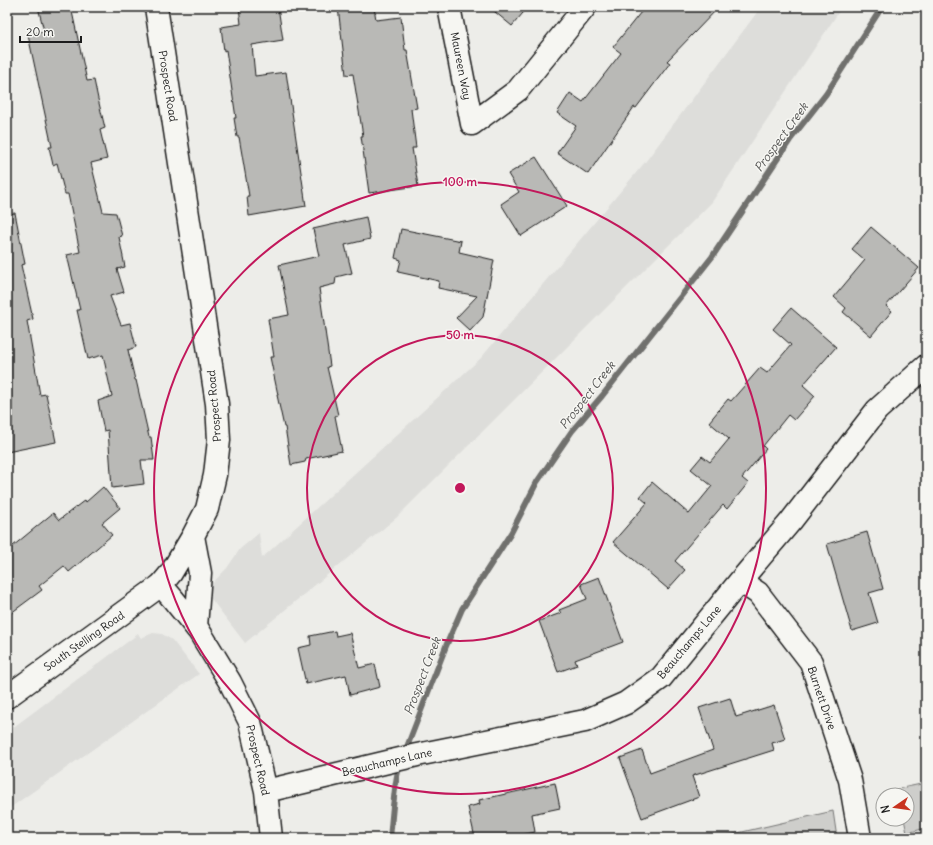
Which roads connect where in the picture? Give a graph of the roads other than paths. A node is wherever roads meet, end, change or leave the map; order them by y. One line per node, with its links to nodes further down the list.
1 (156, 7): 5 (street, Prospect Road)
2 (449, 7): 3 (street, Maureen Way)
3 (585, 7)
4 (926, 366): 6 (street, Beauchamps Lane)
5 (193, 536): 7 (street, Prospect Road); 8 (street)
6 (740, 581): 10 (street, Beauchamps Lane); 12 (street, Burnett Drive)
7 (161, 586): 8 (street, Prospect Road); 9 (street, South Stelling Road)
8 (196, 627): 10 (street, Prospect Road)
9 (7, 697)
10 (266, 791): 11 (street, Prospect Road)
11 (271, 838)
12 (860, 838)

